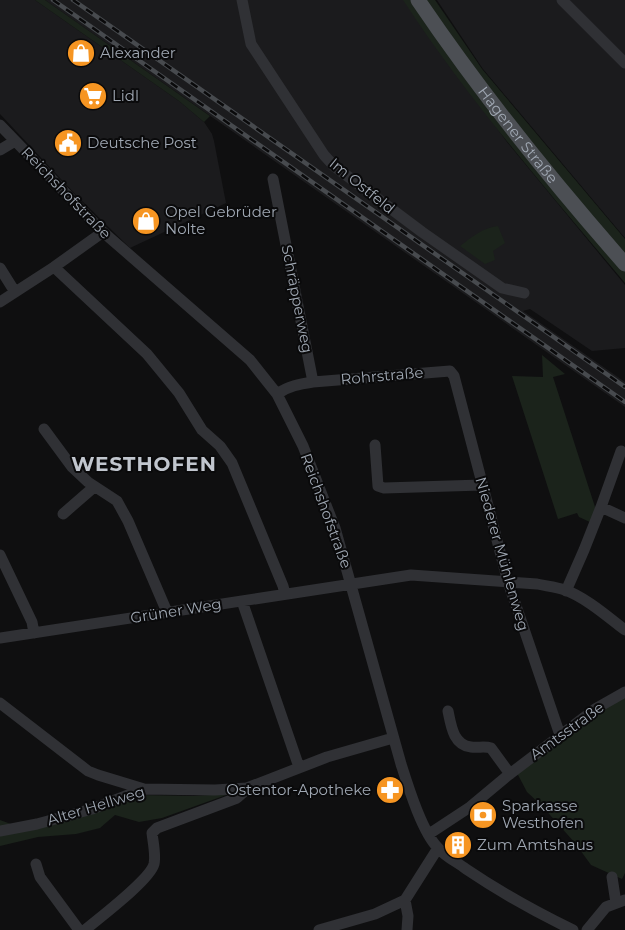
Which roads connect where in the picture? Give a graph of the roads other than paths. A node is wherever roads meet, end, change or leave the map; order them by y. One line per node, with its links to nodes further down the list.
1 (242, 0): 14 (street, Im Ostfeld)
2 (418, 0): 10 (main road, Hagener Straße)
3 (562, 0): 4 (street)
4 (625, 63)
5 (0, 126): 6 (street, Reichshofstraße)
6 (15, 141): 7 (street); 9 (street, Reichshofstraße)
7 (0, 150)
8 (274, 179): 17 (street, Schräpperweg)
9 (103, 232): 11 (street); 18 (street, Reichshofstraße)
10 (625, 264)
11 (54, 267): 13 (street); 31 (street)
12 (0, 268): 13 (street)
13 (15, 292): 15 (street)
14 (524, 293)
15 (0, 302)
16 (450, 371): 17 (street, Rohrstraße); 22 (street, Niederer Mühlenweg)
17 (313, 382): 18 (street)
18 (277, 394): 29 (street, Reichshofstraße)
19 (44, 429): 23 (street)
20 (374, 444): 22 (street)
21 (621, 451): 24 (street)
22 (482, 485): 28 (street, Niederer Mühlenweg)
23 (94, 487): 25 (street); 33 (street)
24 (601, 507): 26 (street); 30 (street)
25 (63, 514)
26 (625, 518)
27 (0, 555): 35 (street)
28 (508, 582): 29 (street, Grüner Weg); 30 (street, Grüner Weg); 40 (street, Niederer Mühlenweg)
29 (351, 583): 31 (street, Grüner Weg); 41 (street, Reichshofstraße)
30 (566, 590): 34 (street, Grüner Weg)
31 (284, 594): 32 (street, Grüner Weg)
32 (242, 601): 33 (street, Grüner Weg); 42 (street)
33 (167, 612): 35 (street, Grüner Weg)
34 (625, 630)
35 (34, 633): 36 (street, Grüner Weg)
36 (0, 638)
37 (625, 692): 40 (street, Amtsstraße)
38 (0, 703): 45 (street)
39 (448, 711): 43 (street)
40 (560, 735): 43 (street, Amtsstraße)
41 (393, 738): 42 (street, Alter Hellweg); 47 (street, Reichshofstraße)
42 (299, 767): 44 (street, Alter Hellweg)
43 (510, 774): 47 (street, Amtsstraße)
44 (247, 788): 45 (street, Alter Hellweg); 54 (street)
45 (144, 789): 46 (street, Alter Hellweg)
46 (0, 831)
47 (429, 834): 48 (street, Reichshofstraße)
48 (438, 848): 51 (street); 57 (street, Reichshofstraße)
49 (36, 864): 53 (street)
50 (612, 877): 52 (street)
51 (405, 900): 55 (street); 56 (street)
52 (620, 901): 58 (street)
53 (79, 930)
54 (85, 930)
55 (319, 930)
56 (407, 930)
57 (573, 930)
58 (587, 930)

